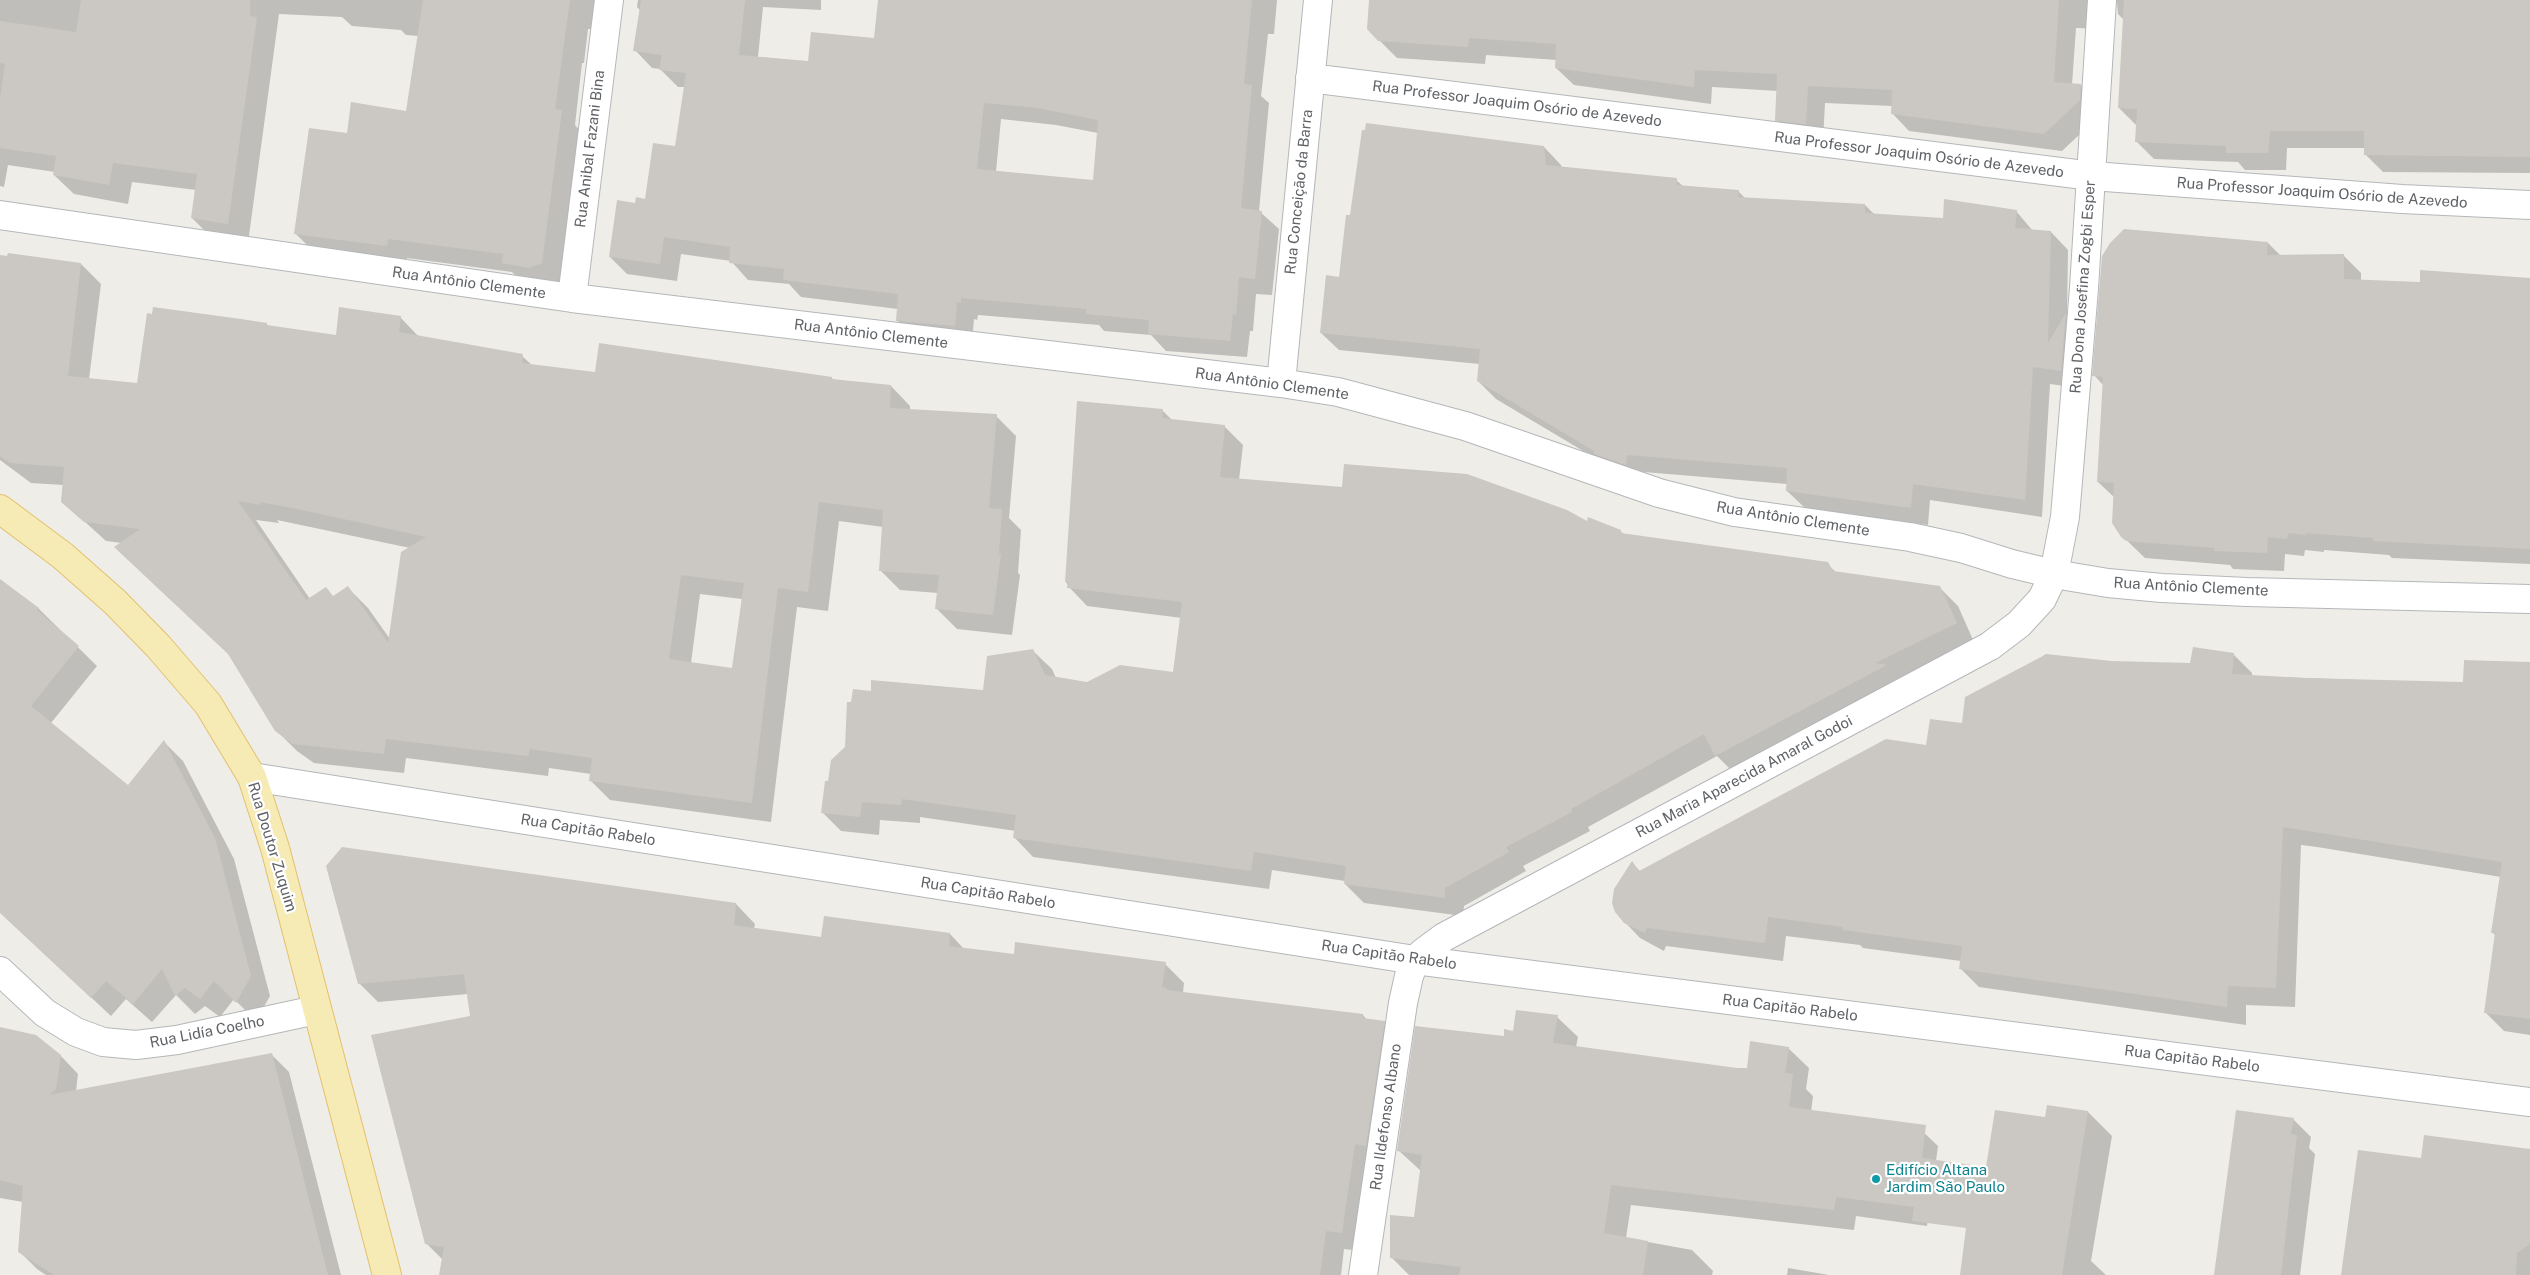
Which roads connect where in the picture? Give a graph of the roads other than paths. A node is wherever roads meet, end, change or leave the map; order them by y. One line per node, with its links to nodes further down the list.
1 (609, 0): 8 (street, Rua Anibal Fazani Bina)
2 (1318, 0): 4 (street, Rua Conceição da Barra)
3 (2102, 0): 5 (street, Rua Dona Josefina Zogbi Esper)
4 (1310, 78): 5 (street, Rua Professor Joaquim Osório de Azevedo); 9 (street, Rua Conceição da Barra)
5 (2092, 176): 6 (street, Rua Professor Joaquim Osório de Azevedo); 11 (street, Rua Dona Josefina Zogbi Esper)
6 (2530, 205)
7 (0, 215): 8 (street, Rua Antônio Clemente)
8 (572, 298): 9 (street, Rua Antônio Clemente)
9 (1281, 383): 11 (street, Rua Antônio Clemente)
10 (0, 509): 13 (main road, Rua Doutor Zuquim)
11 (2054, 574): 12 (street, Rua Antônio Clemente); 14 (street, Rua Maria Aparecida Amaral Godoi)
12 (2530, 599)
13 (252, 777): 14 (street, Rua Capitão Rabelo); 16 (main road, Rua Doutor Zuquim)
14 (1415, 960): 17 (street, Rua Capitão Rabelo); 19 (street, Rua Ildefonso Albano)
15 (0, 971): 16 (street, Rua Lidía Coelho)
16 (316, 1010): 18 (main road, Rua Doutor Zuquim)
17 (2530, 1102)
18 (387, 1275)
19 (1363, 1275)

